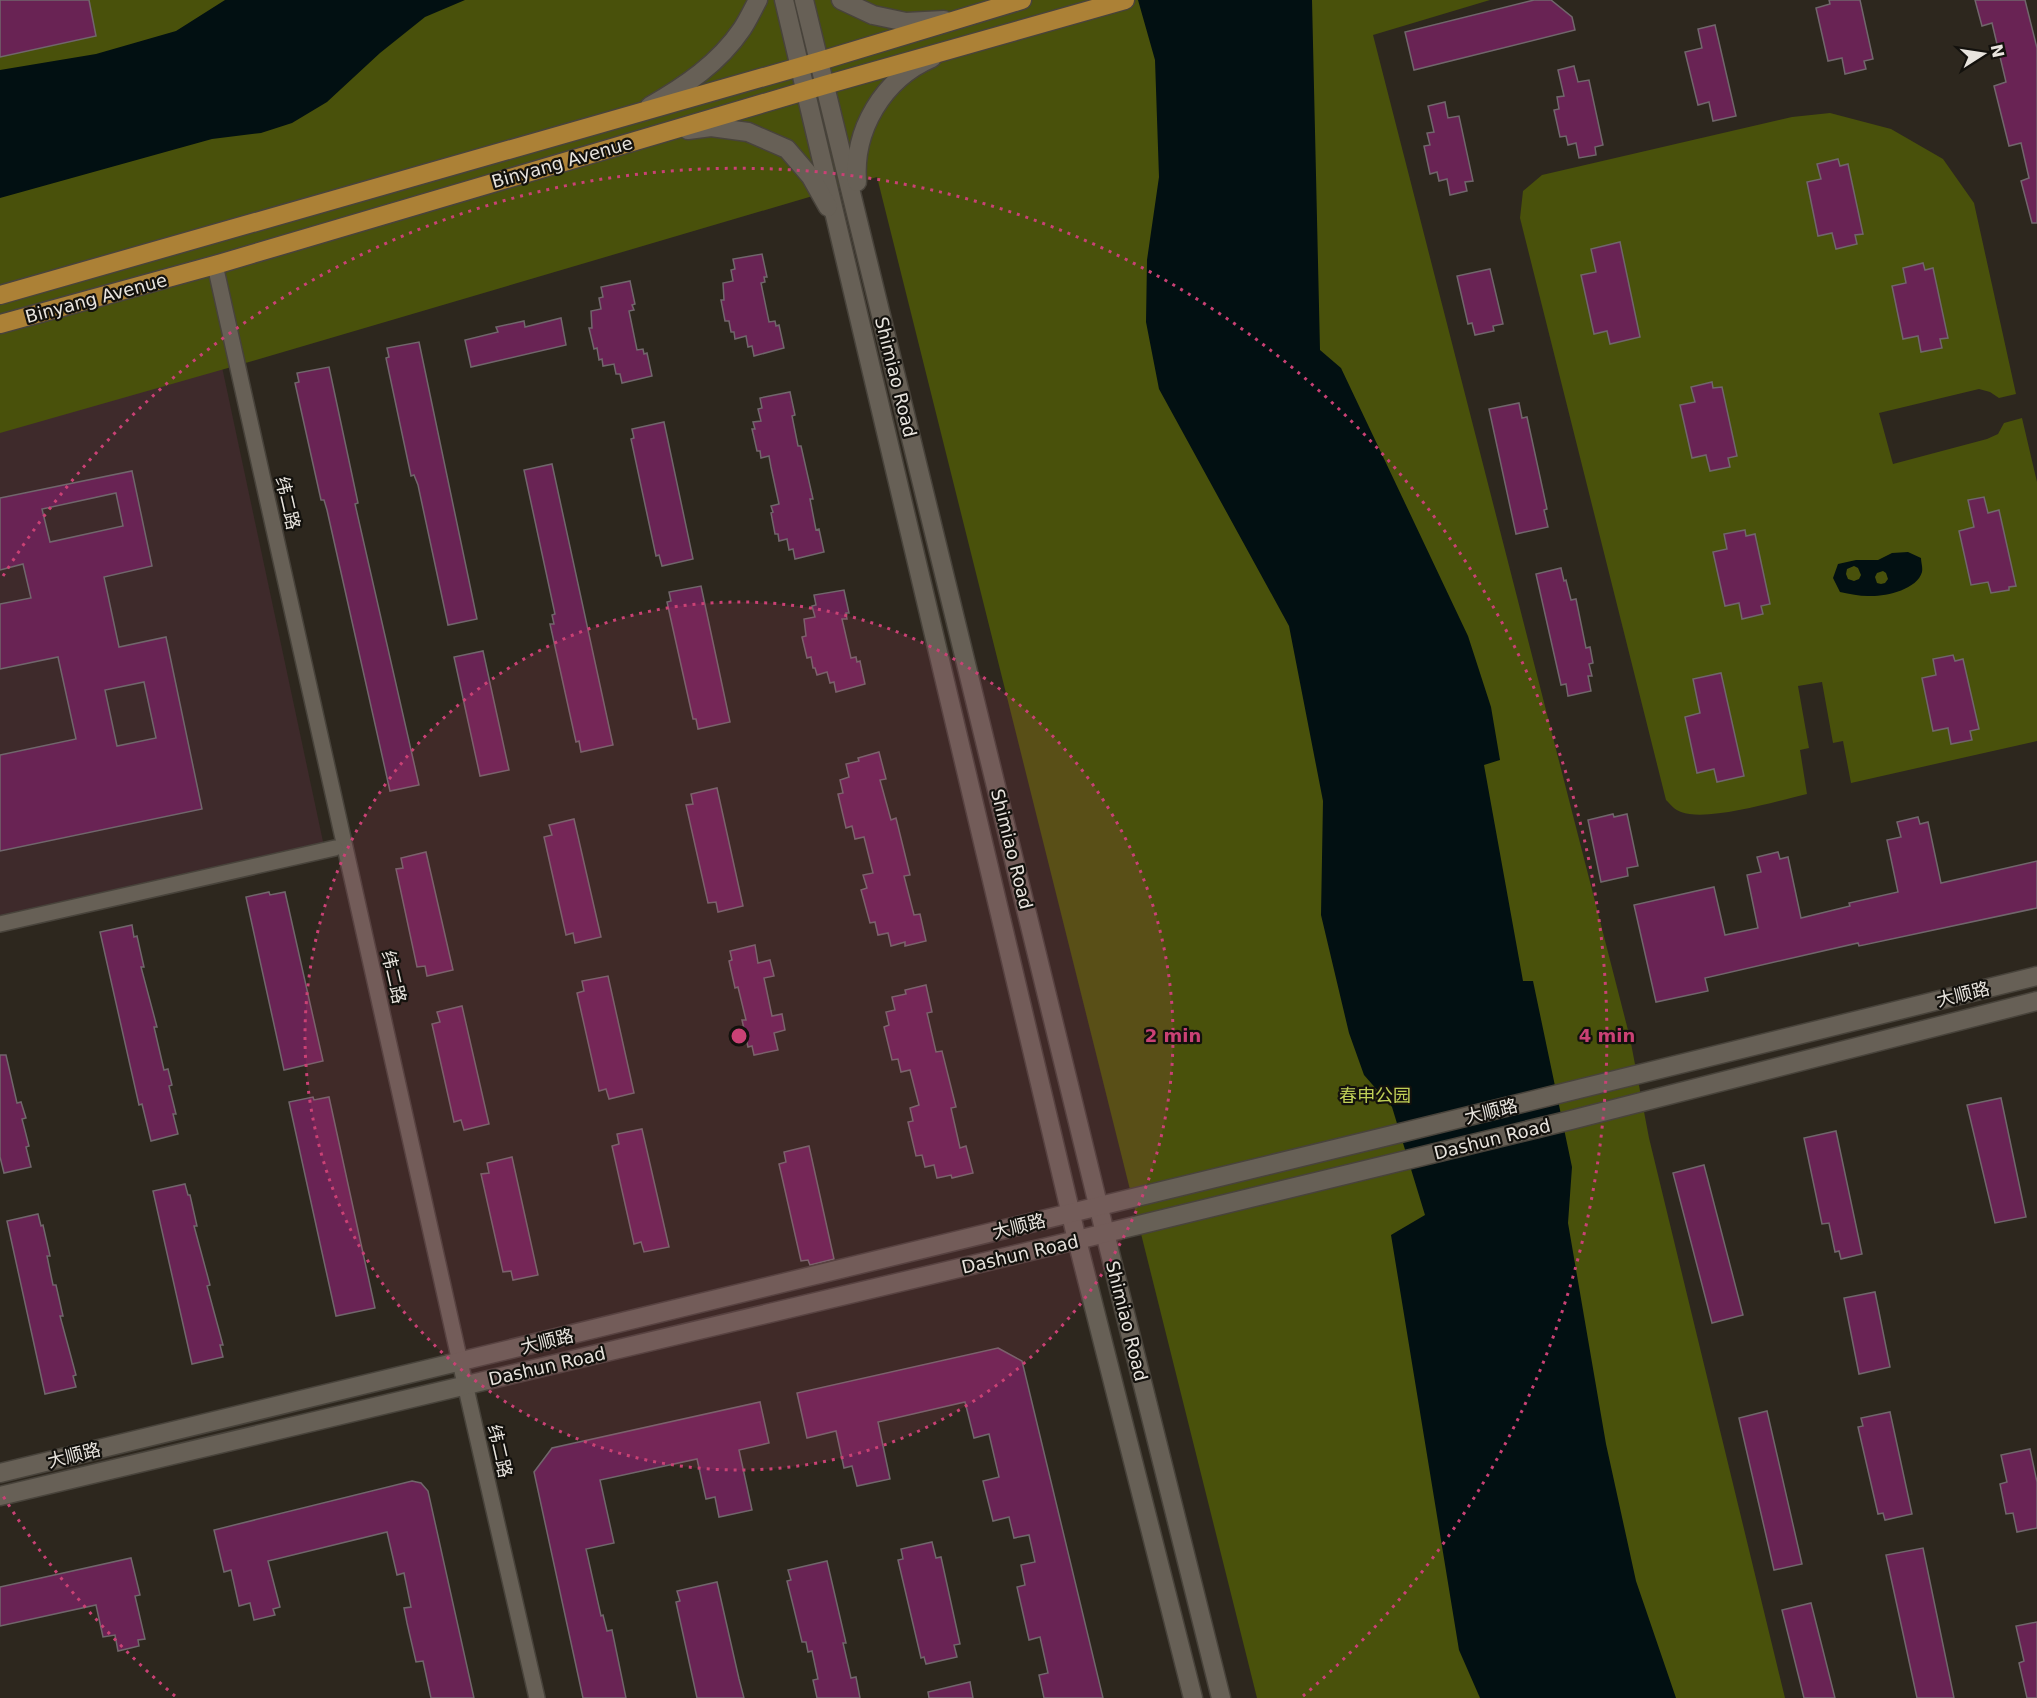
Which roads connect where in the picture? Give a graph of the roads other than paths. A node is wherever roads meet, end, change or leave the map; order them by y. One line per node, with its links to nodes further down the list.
1 (758, 0): 13 (street)
2 (784, 0): 10 (street, Shimiao Road)
3 (804, 0): 9 (street, Shimiao Road)
4 (841, 0): 7 (street)
5 (1022, 0): 7 (highway, Binyang Avenue)
6 (1125, 0): 8 (highway, Binyang Avenue)
7 (958, 20): 9 (highway, Binyang Avenue)
8 (960, 47): 11 (highway, Binyang Avenue); 15 (street)
9 (820, 61): 10 (highway, Binyang Avenue); 11 (street, Shimiao Road)
10 (800, 67): 12 (street, Shimiao Road); 13 (highway, Binyang Avenue)
11 (825, 85): 12 (highway, Binyang Avenue); 15 (street, Shimiao Road)
12 (806, 90): 14 (highway, Binyang Avenue); 16 (street, Shimiao Road)
13 (639, 113): 18 (highway, Binyang Avenue)
14 (660, 134): 16 (street); 17 (highway, Binyang Avenue)
15 (859, 226): 24 (street, Shimiao Road)
16 (839, 230): 26 (street, Shimiao Road)
17 (215, 265): 19 (highway, Binyang Avenue); 27 (street, 纬二路)
18 (0, 295)
19 (0, 324)
20 (335, 848): 21 (street)
21 (0, 924)
22 (2037, 976): 24 (street, 大顺路)
23 (2037, 1001): 25 (street, Dashun Road)
24 (1099, 1207): 25 (street, Shimiao Road); 27 (street, 大顺路)
25 (1105, 1233): 26 (street, Dashun Road); 33 (street, Shimiao Road)
26 (1077, 1240): 28 (street, Dashun Road); 32 (street, Shimiao Road)
27 (460, 1362): 28 (street, 纬二路); 29 (street, 大顺路)
28 (465, 1385): 30 (street, Dashun Road); 31 (street, 纬二路)
29 (0, 1473)
30 (0, 1496)
31 (537, 1698)
32 (1193, 1698)
33 (1221, 1698)

